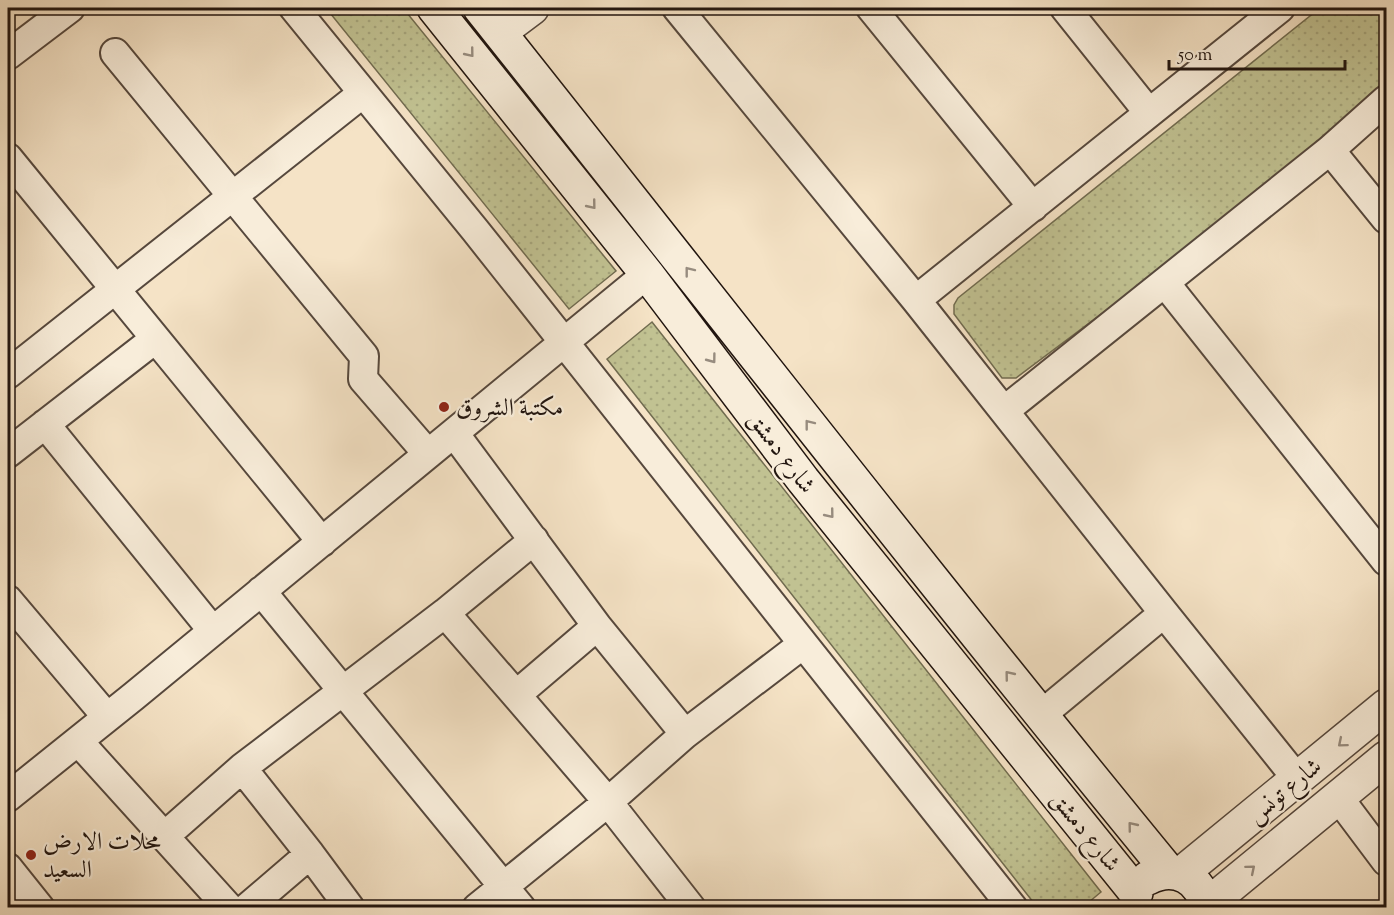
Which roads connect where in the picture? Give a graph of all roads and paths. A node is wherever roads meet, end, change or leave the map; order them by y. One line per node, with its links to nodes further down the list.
1 (70, 8): 11 (street)
2 (294, 8): 12 (street)
3 (434, 8): 20 (main road, شارع دمشق, one-way to 20)
4 (532, 8): 9 (main road)
5 (677, 8): 23 (street)
6 (871, 8): 18 (street)
7 (1065, 8): 14 (street)
8 (1280, 8): 14 (street)
9 (490, 20): 32 (main road, شارع دمشق, one-way to 9)
10 (115, 53): 17 (street)
11 (8, 56)
12 (363, 93): 17 (street); 25 (street)
13 (1386, 100): 15 (street)
14 (1149, 114): 18 (street)
15 (1330, 150): 19 (street); 21 (street)
16 (8, 158): 22 (street)
17 (232, 197): 22 (street); 31 (street)
18 (1033, 207): 23 (street)
19 (1386, 219)
20 (647, 274): 25 (street); 33 (main road, شارع دمشق, one-way to 33)
21 (1165, 283): 27 (street); 36 (street)
22 (115, 289): 24 (street); 26 (street)
23 (916, 300): 27 (street)
24 (155, 339): 28 (street); 35 (street)
25 (564, 343): 29 (street); 43 (street)
26 (10, 368)
27 (1004, 411): 40 (street)
28 (45, 424): 30 (street); 42 (street)
29 (454, 433): 31 (street); 34 (street)
30 (8, 453)
31 (428, 454): 35 (street)
32 (833, 455): 33 (main road); 47 (main road, شارع دمشق, one-way to 32)
33 (803, 480): 63 (main road, شارع دمشق, one-way to 63)
34 (534, 540): 39 (street); 41 (street)
35 (321, 542): 37 (street)
36 (1386, 561)
37 (261, 591): 42 (street); 44 (street)
38 (8, 600): 48 (street)
39 (446, 613): 44 (street); 45 (street)
40 (1164, 613): 47 (street); 53 (street)
41 (597, 626): 45 (street); 49 (street)
42 (213, 631): 48 (street)
43 (803, 644): 49 (street); 71 (street)
44 (343, 690): 52 (street); 62 (street)
45 (516, 695): 56 (street)
46 (1386, 706): 53 (main road, شارع تونس, one-way to 53)
47 (1041, 715): 61 (main road, شارع دمشق, one-way to 47)
48 (107, 717): 50 (street)
49 (685, 734): 56 (street)
50 (78, 741): 54 (street); 57 (street)
51 (1386, 758): 55 (main road, شارع تونس)
52 (242, 768): 57 (street); 58 (street)
53 (1298, 780): 61 (main road, شارع تونس)
54 (8, 797)
55 (1338, 797): 59 (street); 64 (main road, شارع تونس, one-way to 55)
56 (608, 802): 62 (street); 70 (street)
57 (166, 836): 66 (street)
58 (310, 854): 67 (street); 68 (street)
59 (1386, 861)
60 (8, 868): 65 (street)
61 (1175, 873): 63 (main road, شارع تونس); 64 (main road, شارع دمشق)
62 (513, 897): 69 (street)
63 (1134, 900)
64 (1206, 907)
65 (40, 908)
66 (229, 908)
67 (247, 908)
68 (350, 908)
69 (477, 908)
70 (691, 908)
71 (1012, 908)

